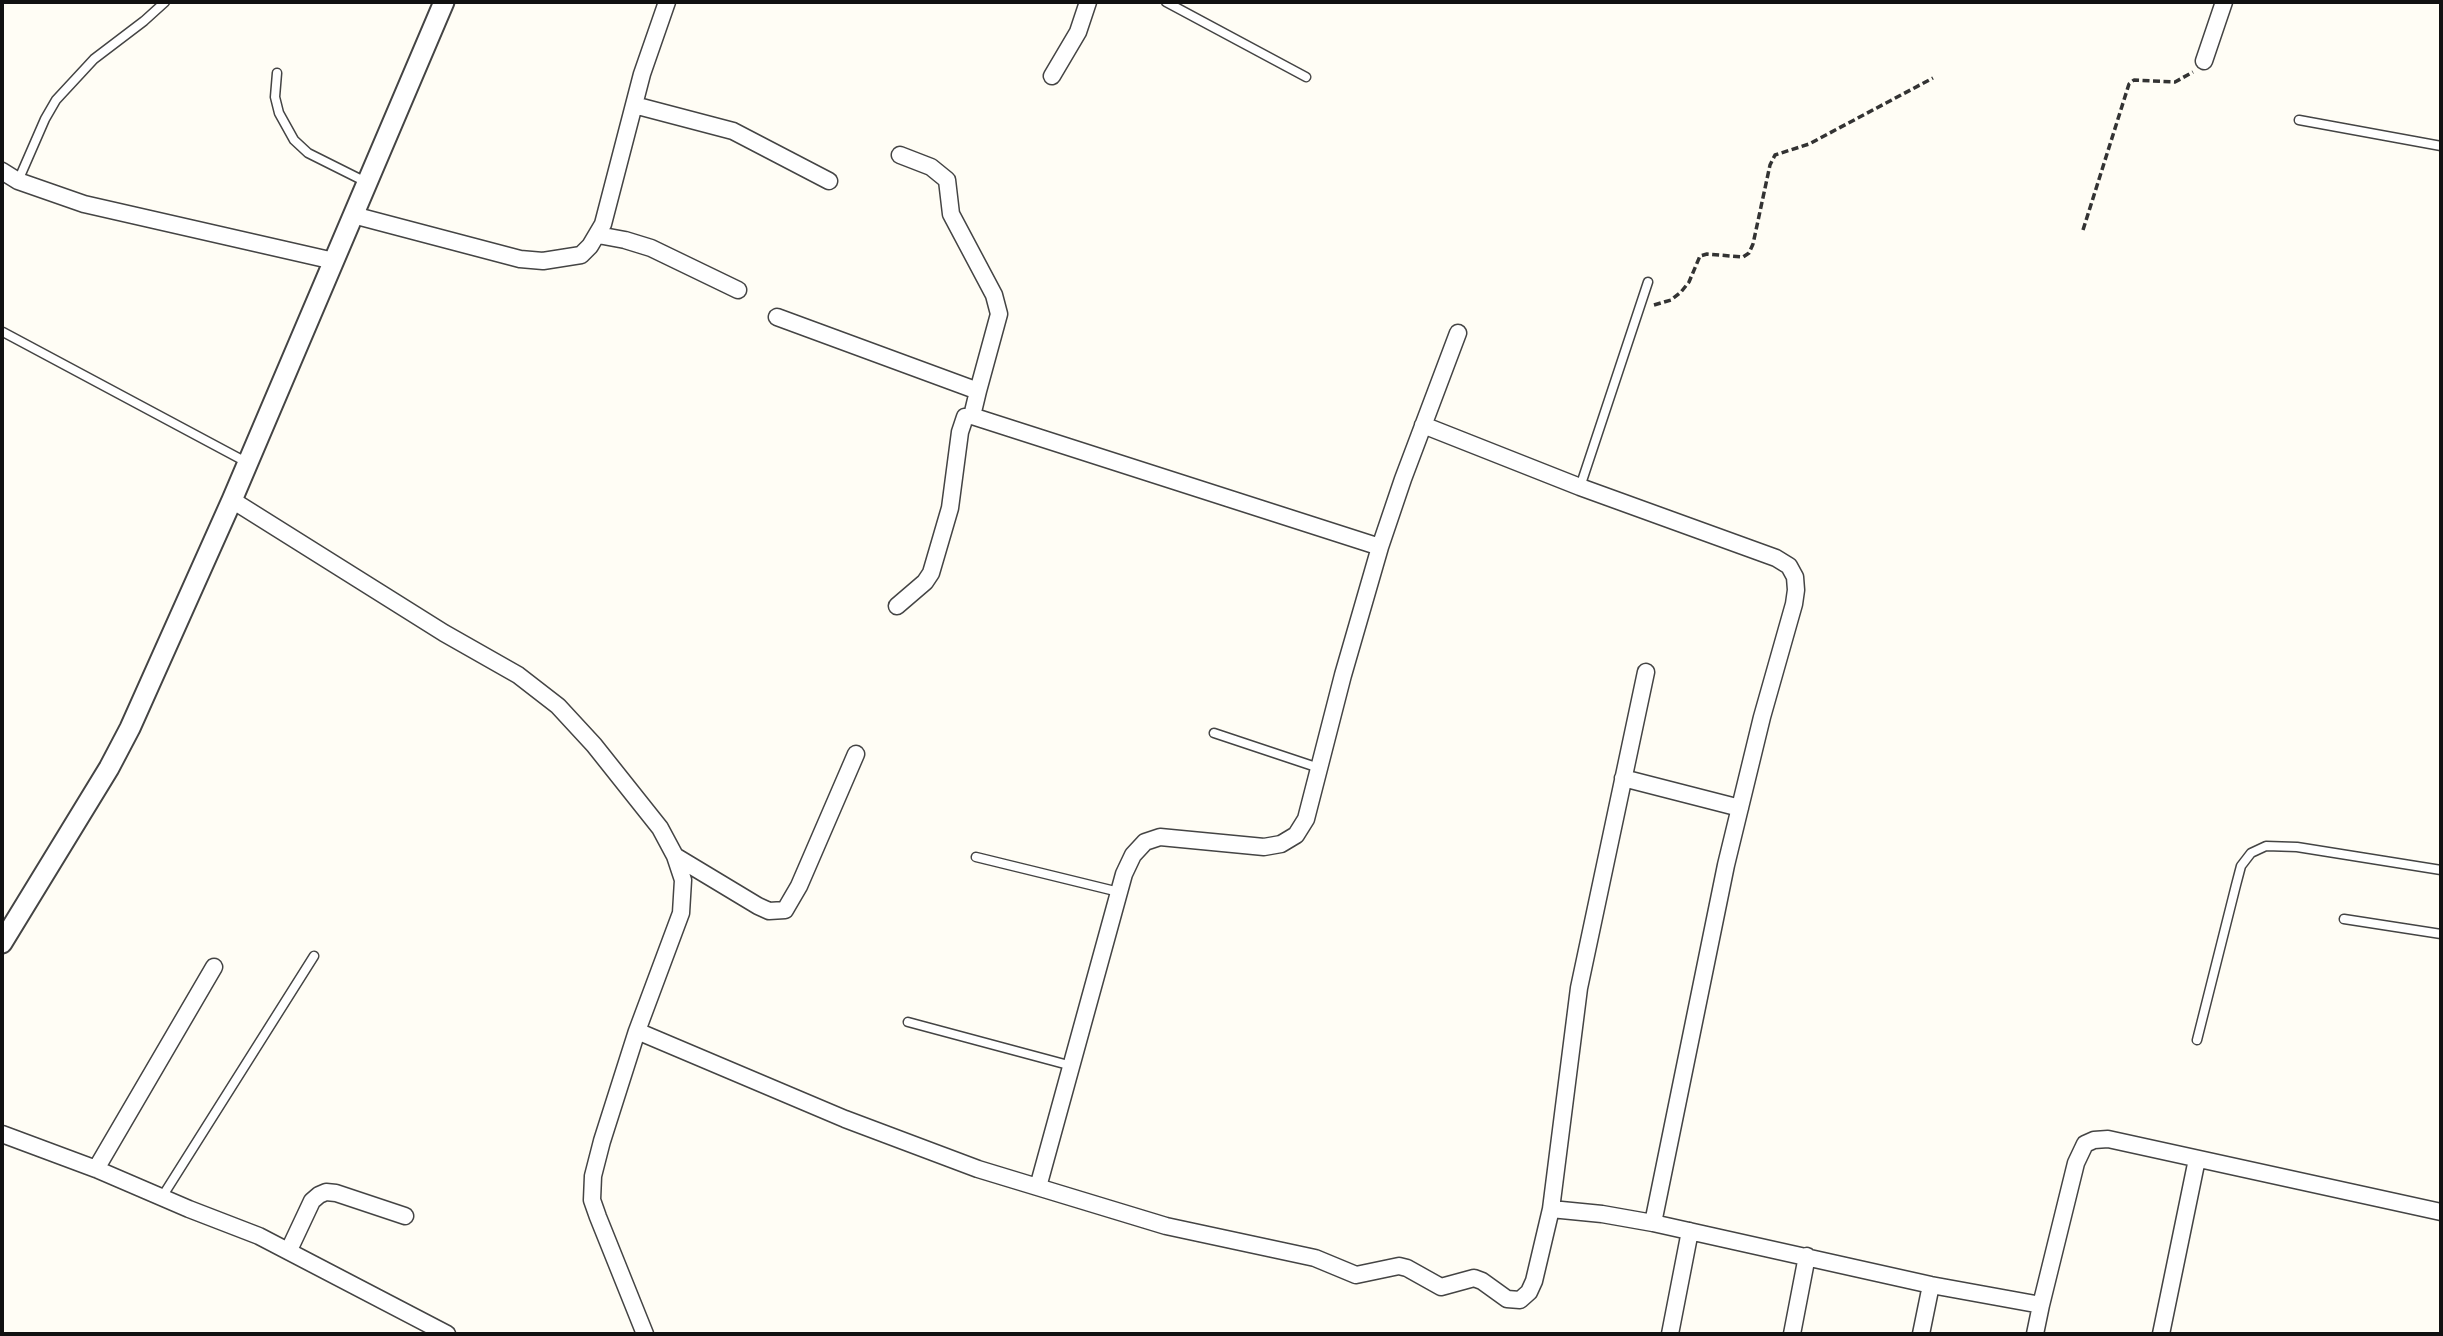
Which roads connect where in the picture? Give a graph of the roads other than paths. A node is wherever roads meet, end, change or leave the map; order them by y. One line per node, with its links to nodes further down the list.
1 (165, 2): 16 (lane)
2 (443, 2): 18 (street)
3 (667, 2): 11 (street)
4 (1088, 2): 9 (street)
5 (1166, 2): 10 (lane)
6 (2224, 2): 7 (street)
7 (2204, 61)
8 (277, 73): 18 (lane)
9 (1052, 76)
10 (1306, 77)
11 (634, 104): 17 (street); 20 (street)
12 (2299, 120): 13 (lane)
13 (2441, 146)
14 (900, 155): 27 (street)
15 (2, 171): 16 (street)
16 (18, 180): 21 (street)
17 (829, 181)
18 (366, 182): 19 (street)
19 (353, 215): 20 (street); 21 (street)
20 (598, 235): 23 (street)
21 (334, 261): 30 (street)
22 (1648, 282): 31 (lane)
23 (738, 290)
24 (777, 317): 27 (street)
25 (3, 332): 30 (lane)
26 (1458, 333): 29 (street)
27 (978, 391): 28 (street)
28 (972, 416): 33 (street); 34 (street)
29 (1423, 425): 31 (street); 33 (street)
30 (248, 463): 32 (street)
31 (1580, 487): 40 (street)
32 (232, 500): 41 (street); 47 (street)
33 (1380, 547): 38 (street)
34 (897, 606)
35 (1646, 673): 39 (street)
36 (1214, 733): 38 (lane)
37 (856, 754): 41 (street)
38 (1319, 768): 44 (street)
39 (1623, 778): 40 (street); 59 (street)
40 (1740, 808): 62 (street)
41 (675, 856): 51 (street)
42 (976, 857): 44 (lane)
43 (2441, 870): 52 (lane)
44 (1119, 892): 53 (street)
45 (2344, 919): 46 (lane)
46 (2441, 934)
47 (2, 943)
48 (314, 956): 58 (lane)
49 (214, 967): 56 (street)
50 (908, 1022): 53 (lane)
51 (637, 1031): 57 (street); 69 (street)
52 (2197, 1040)
53 (1072, 1066): 57 (street)
54 (2, 1134): 56 (street)
55 (2197, 1159): 60 (street); 67 (street); 74 (street)
56 (96, 1169): 58 (street)
57 (1038, 1187): 59 (street)
58 (162, 1197): 64 (street)
59 (1550, 1209): 62 (street)
60 (2441, 1212)
61 (405, 1216): 64 (street)
62 (1653, 1223): 63 (street)
63 (1690, 1231): 65 (street); 70 (street)
64 (289, 1250): 68 (street)
65 (1807, 1256): 66 (street); 71 (street)
66 (1931, 1285): 67 (street); 72 (street)
67 (2041, 1305): 73 (street)
68 (447, 1334)
69 (645, 1334)
70 (1670, 1334)
71 (1793, 1334)
72 (1921, 1334)
73 (2035, 1334)
74 (2161, 1334)

